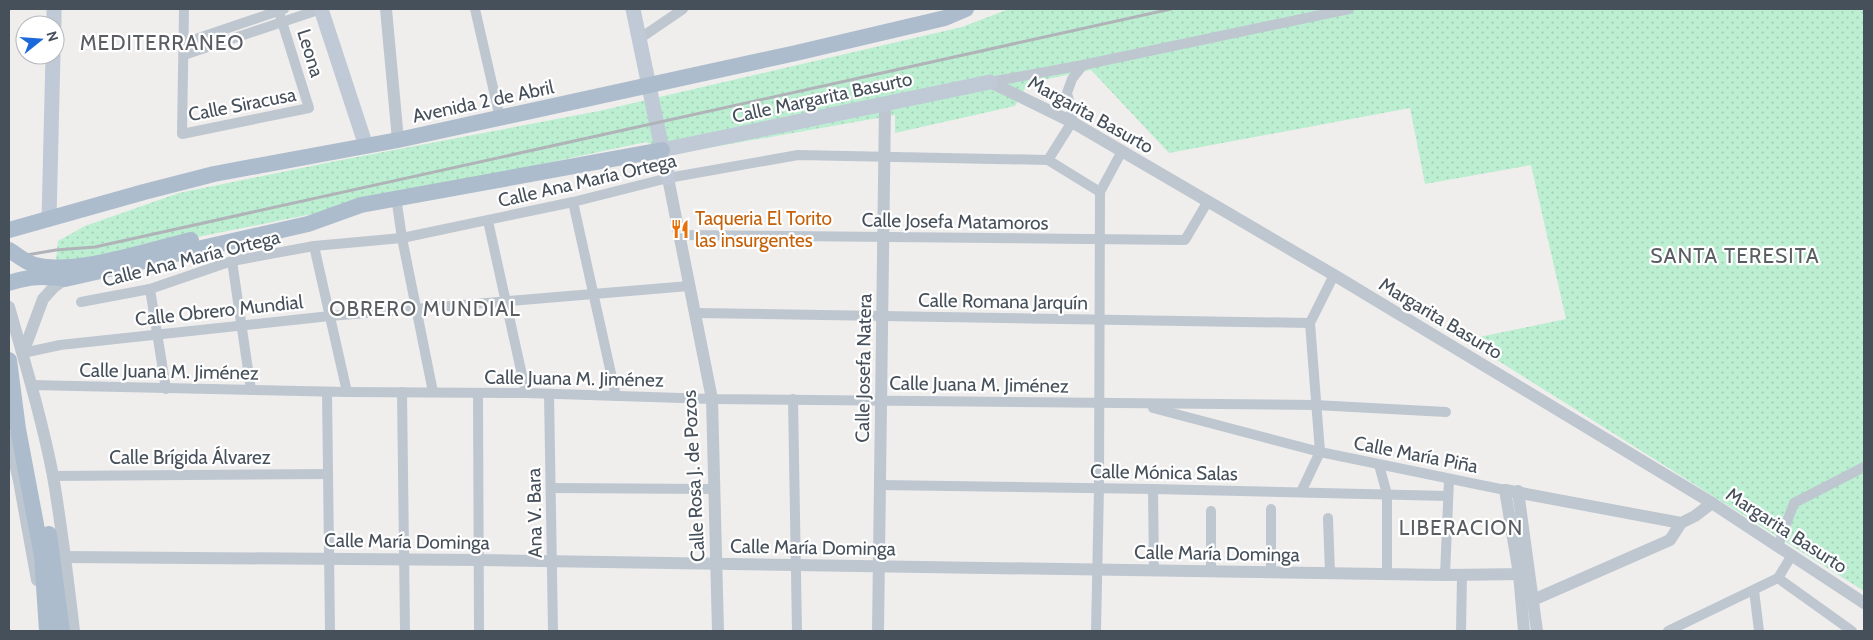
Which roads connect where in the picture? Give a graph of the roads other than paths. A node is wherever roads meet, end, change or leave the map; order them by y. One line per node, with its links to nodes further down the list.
1 (184, 9): 13 (street)
2 (280, 9): 11 (street, Leona); 13 (street)
3 (321, 9): 11 (street); 24 (main road)
4 (386, 9): 23 (street)
5 (475, 9): 21 (street)
6 (633, 9): 12 (main road, Calle Rosa J. de Pozos)
7 (683, 9): 12 (street)
8 (966, 9): 10 (main road, Avenida 2 de Abril)
9 (1349, 9): 16 (street)
10 (943, 13): 18 (main road, Avenida 2 de Abril)
11 (283, 21): 14 (street); 20 (street, Leona)
12 (639, 39): 18 (main road, Calle Rosa J. de Pozos)
13 (184, 43): 14 (street)
14 (184, 55): 20 (street, Calle Siracusa)
15 (53, 65): 35 (main road)
16 (1083, 66): 17 (street); 22 (street)
17 (990, 82): 19 (main road, Calle Margarita Basurto); 22 (street, Margarita Basurto)
18 (648, 85): 21 (main road, Avenida 2 de Abril); 25 (main road, Calle Rosa J. de Pozos)
19 (885, 104): 25 (main road, Calle Margarita Basurto); 27 (street, Calle Josefa Natera)
20 (309, 108)
21 (500, 118): 23 (main road, Avenida 2 de Abril)
22 (1072, 122): 26 (street, Margarita Basurto); 28 (street)
23 (398, 140): 24 (main road, Avenida 2 de Abril)
24 (366, 146): 35 (main road, Avenida 2 de Abril)
25 (662, 150): 29 (main road, Calle Rosa J. de Pozos); 31 (main road)
26 (1122, 151): 30 (street); 32 (street, Margarita Basurto)
27 (885, 156): 28 (street, Calle Ana María Ortega); 29 (street, Calle Ana María Ortega); 39 (street, Calle Josefa Natera)
28 (1048, 160): 30 (street)
29 (668, 178): 33 (street, Calle Ana María Ortega); 38 (street, Calle Rosa J. de Pozos)
30 (1100, 192): 41 (street)
31 (396, 197): 34 (main road); 40 (street)
32 (1208, 201): 41 (street, Calle Josefa Matamoros); 45 (street, Margarita Basurto)
33 (573, 202): 36 (street, Calle Ana María Ortega); 50 (street)
34 (361, 205): 43 (main road, bridge); 46 (main road)
35 (49, 219): 37 (main road, Avenida 2 de Abril)
36 (488, 221): 40 (street, Calle Ana María Ortega); 52 (street)
37 (9, 230)
38 (679, 235): 39 (street, Calle Josefa Matamoros); 48 (street, Calle Rosa J. de Pozos)
39 (884, 237): 41 (street, Calle Josefa Matamoros); 57 (street, Calle Josefa Natera)
40 (402, 238): 42 (street, Calle Ana María Ortega); 54 (street)
41 (1100, 239): 58 (street)
42 (314, 246): 44 (street, Calle Ana María Ortega); 56 (street)
43 (9, 250)
44 (232, 261): 49 (street, Calle Ana María Ortega); 60 (street)
45 (1334, 276): 59 (street); 99 (street, Margarita Basurto)
46 (65, 279): 47 (main road); 62 (street)
47 (9, 283)
48 (689, 286): 50 (street, Calle Obrero Mundial); 55 (street, Calle Rosa J. de Pozos)
49 (150, 289): 51 (street, Calle Ana María Ortega); 61 (street)
50 (593, 294): 52 (street, Calle Obrero Mundial); 73 (street)
51 (81, 302)
52 (506, 302): 54 (street, Calle Obrero Mundial); 70 (street)
53 (9, 307): 62 (street)
54 (417, 309): 56 (street, Calle Obrero Mundial); 69 (street)
55 (695, 313): 57 (street, Calle Romana Jarquín); 74 (street, Calle Rosa J. de Pozos)
56 (330, 316): 60 (street, Calle Obrero Mundial); 67 (street)
57 (882, 317): 58 (street, Calle Romana Jarquín); 76 (street, Calle Josefa Natera)
58 (1099, 320): 59 (street, Calle Romana Jarquín); 78 (street)
59 (1310, 323): 80 (street)
60 (242, 325): 61 (street, Calle Obrero Mundial); 65 (street)
61 (157, 334): 62 (street, Calle Obrero Mundial); 64 (street)
62 (16, 356): 63 (street); 82 (main road)
63 (31, 385): 64 (street, Calle Juana M. Jiménez); 87 (street)
64 (166, 389): 65 (street, Calle Juana M. Jiménez)
65 (251, 390): 66 (street, Calle Juana M. Jiménez)
66 (327, 392): 67 (street, Calle Juana M. Jiménez); 86 (street)
67 (347, 392): 68 (street, Calle Juana M. Jiménez)
68 (402, 392): 69 (street, Calle Juana M. Jiménez); 108 (street)
69 (433, 392): 71 (street, Calle Juana M. Jiménez)
70 (526, 393): 71 (street, Calle Juana M. Jiménez); 72 (street, Calle Juana M. Jiménez)
71 (478, 394): 109 (street)
72 (549, 394): 73 (street, Calle Juana M. Jiménez); 90 (street, Ana V. Bara)
73 (616, 396): 74 (street, Calle Juana M. Jiménez)
74 (712, 399): 75 (street, Calle Juana M. Jiménez); 92 (street, Calle Rosa J. de Pozos)
75 (793, 399): 76 (street, Calle Juana M. Jiménez); 112 (street)
76 (882, 400): 78 (street, Calle Juana M. Jiménez); 89 (street, Calle Josefa Natera)
77 (22, 404): 127 (main road)
78 (1098, 404): 79 (street, Calle Juana M. Jiménez); 91 (street)
79 (1137, 404): 80 (street, Calle Juana M. Jiménez); 83 (street, Calle María Piña)
80 (1315, 405): 81 (street, Calle Juana M. Jiménez); 83 (street)
81 (1446, 412)
82 (14, 433): 127 (main road)
83 (1320, 452): 84 (street, Calle María Piña); 96 (street)
84 (1379, 465): 88 (street, Calle María Piña); 97 (street)
85 (1864, 467): 104 (street)
86 (328, 474): 87 (street, Calle Brígida Álvarez); 107 (street)
87 (52, 476): 106 (street)
88 (1449, 480): 94 (street, Calle María Piña); 98 (street)
89 (880, 485): 91 (street, Calle Mónica Salas); 113 (street, Calle Josefa Natera)
90 (550, 488): 92 (street); 110 (street, Ana V. Bara)
91 (1099, 488): 93 (street, Calle Mónica Salas); 114 (street)
92 (714, 489): 111 (street, Calle Rosa J. de Pozos)
93 (1153, 489): 96 (street, Calle Mónica Salas); 115 (street)
94 (1505, 490): 95 (street); 120 (street)
95 (1518, 491): 103 (street); 120 (street)
96 (1302, 492): 97 (street, Calle Mónica Salas)
97 (1387, 494): 98 (street, Calle Mónica Salas); 119 (street)
98 (1448, 496): 121 (street)
99 (1712, 504): 103 (street); 104 (street, Margarita Basurto)
100 (1272, 509): 117 (street)
101 (1211, 511): 116 (street)
102 (1328, 518): 118 (street)
103 (1681, 523): 125 (street)
104 (1778, 546): 105 (street, Margarita Basurto)
105 (1792, 555): 123 (street); 126 (street, Margarita Basurto)
106 (65, 557): 107 (street, Calle María Dominga); 128 (street)
107 (329, 559): 108 (street, Calle María Dominga); 129 (street)
108 (404, 559): 109 (street, Calle María Dominga); 130 (street)
109 (478, 560): 110 (street, Calle María Dominga); 131 (street)
110 (552, 562): 111 (street, Calle María Dominga); 132 (street, Ana V. Bara)
111 (717, 564): 112 (street, Calle María Dominga); 133 (street, Calle Rosa J. de Pozos)
112 (795, 564): 113 (street, Calle María Dominga); 134 (street)
113 (879, 566): 114 (street, Calle María Dominga); 135 (street, Calle Josefa Natera)
114 (1097, 571): 115 (street, Calle María Dominga); 136 (street)
115 (1154, 571): 116 (street, Calle María Dominga)
116 (1211, 572): 117 (street, Calle María Dominga)
117 (1271, 573): 118 (street, Calle María Dominga)
118 (1330, 574): 119 (street, Calle María Dominga)
119 (1387, 574): 121 (street, Calle María Dominga)
120 (1524, 574): 122 (street, Calle María Dominga); 125 (street); 138 (street)
121 (1445, 575): 122 (street, Calle María Dominga)
122 (1462, 575): 137 (street)
123 (1778, 578): 124 (street); 142 (street)
124 (1754, 590): 140 (street); 141 (street)
125 (1533, 600): 139 (street)
126 (1864, 603)
127 (52, 631)
128 (74, 631)
129 (330, 631)
130 (405, 631)
131 (479, 631)
132 (553, 631)
133 (718, 631)
134 (797, 631)
135 (878, 631)
136 (1096, 631)
137 (1461, 631)
138 (1524, 631)
139 (1537, 631)
140 (1668, 631)
141 (1759, 631)
142 (1852, 631)

